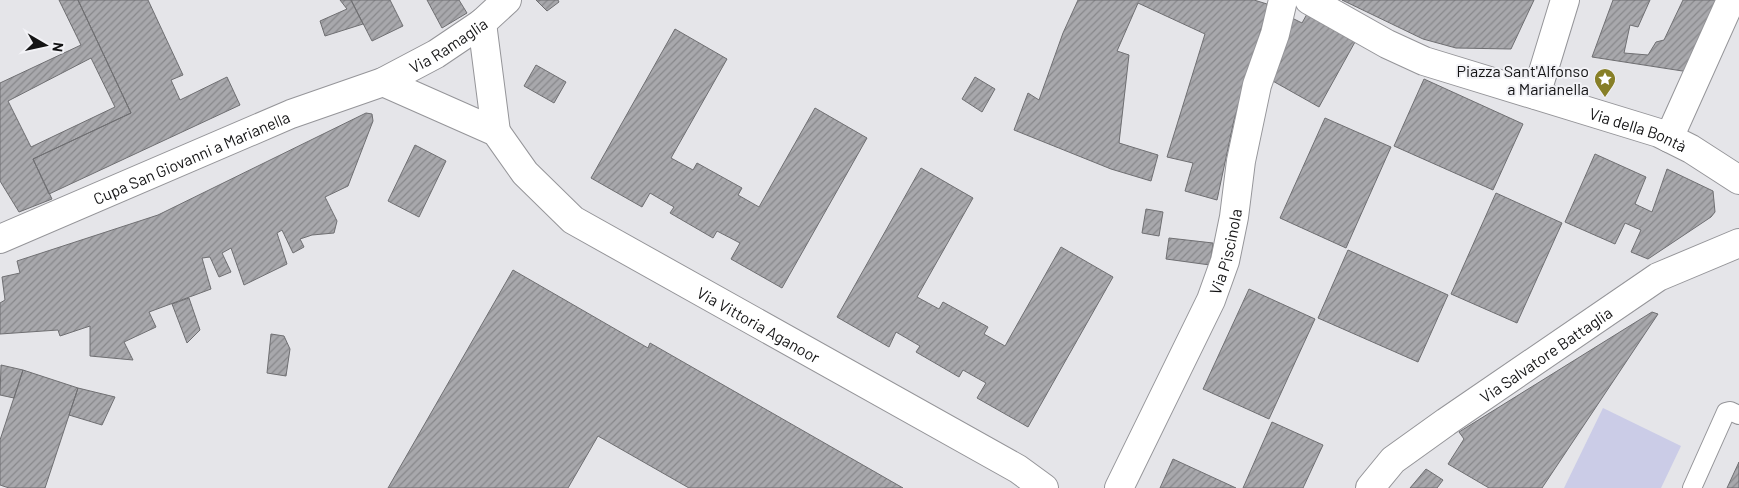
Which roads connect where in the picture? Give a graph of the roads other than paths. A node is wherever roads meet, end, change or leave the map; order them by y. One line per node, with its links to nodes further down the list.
1 (507, 0): 6 (street, Via Ramaglia)
2 (1283, 0): 16 (street, Via Piscinola)
3 (1309, 0): 8 (street, Via della Bontà)
4 (1565, 0): 8 (street)
5 (1731, 0): 10 (street)
6 (482, 23): 7 (street, Via Ramaglia); 9 (street, Via Vittoria Aganoor)
7 (383, 82): 9 (street); 12 (street, Cupa San Giovanni a Marianella)
8 (1536, 95): 10 (street, Via della Bontà)
9 (496, 132): 15 (street, Via Vittoria Aganoor)
10 (1669, 138): 11 (street, Via della Bontà)
11 (1739, 180)
12 (0, 239)
13 (1739, 243): 17 (street, Via Salvatore Battaglia)
14 (1739, 415): 18 (lane)
15 (1044, 488)
16 (1119, 488)
17 (1370, 488)
18 (1692, 488)

